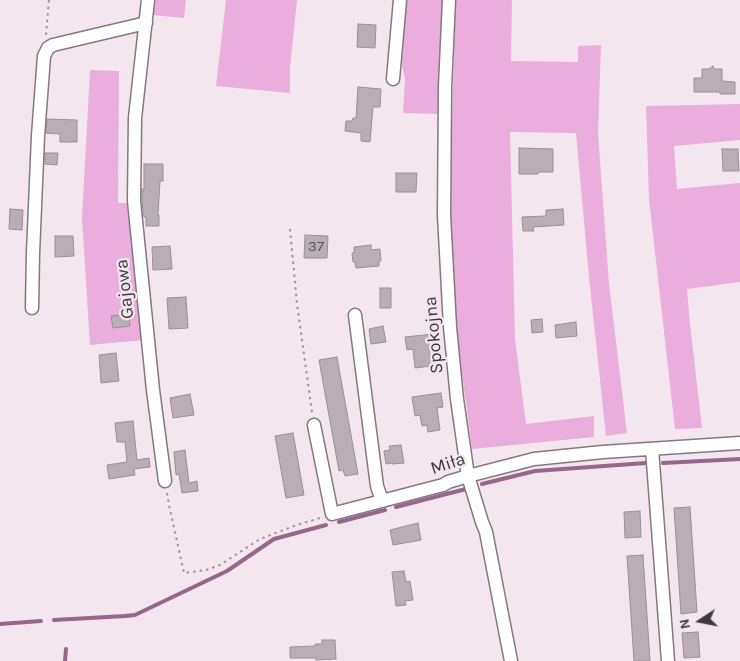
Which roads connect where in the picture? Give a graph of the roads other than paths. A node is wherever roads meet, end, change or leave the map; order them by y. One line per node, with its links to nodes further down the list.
1 (148, 0): 4 (street, Gajowa)
2 (400, 0): 5 (street)
3 (449, 0): 11 (street, Spokojna)
4 (146, 23): 6 (street); 12 (street, Gajowa)
5 (393, 79)
6 (32, 308)
7 (355, 316): 13 (street)
8 (314, 425): 13 (street, Miła)
9 (740, 443): 10 (street, Miła)
10 (652, 449): 11 (street, Miła); 15 (street)
11 (468, 476): 13 (street, Miła); 14 (street, Spokojna)
12 (165, 480)
13 (382, 501)
14 (511, 661)
15 (668, 661)

